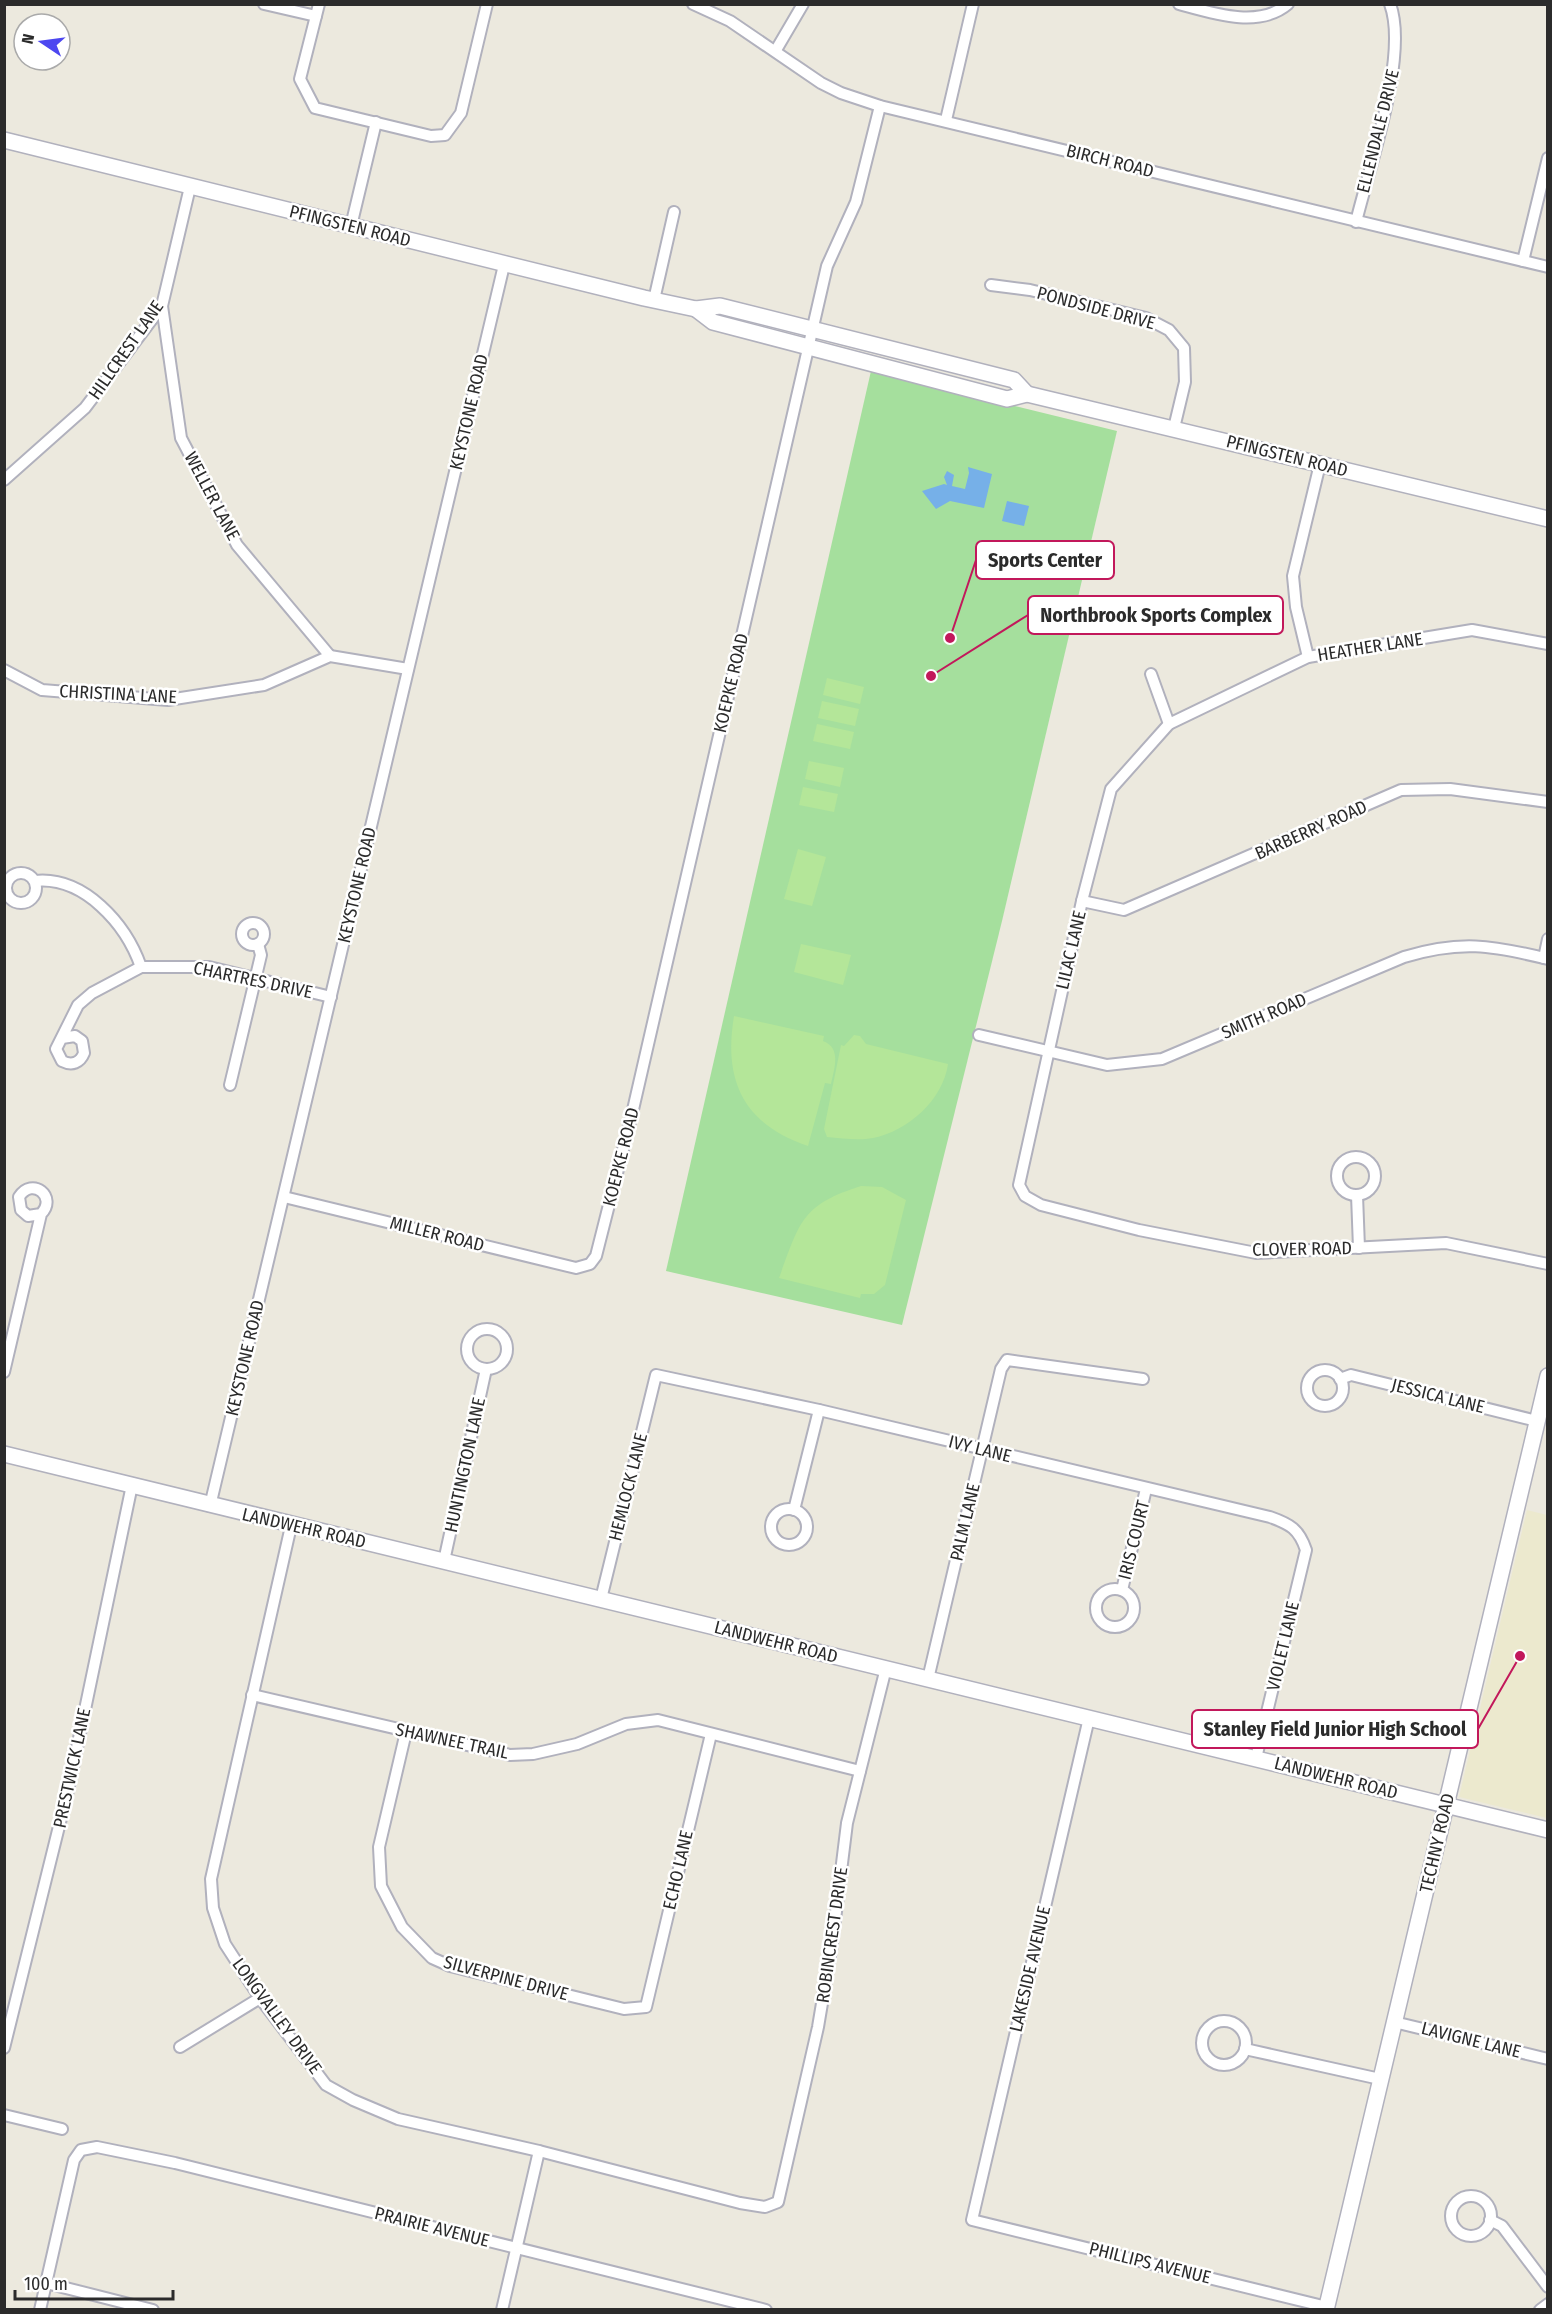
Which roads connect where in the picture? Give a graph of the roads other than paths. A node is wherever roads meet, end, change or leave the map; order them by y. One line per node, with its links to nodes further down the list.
1 (264, 4): 9 (street)
2 (487, 4): 13 (street)
3 (693, 4): 10 (street, BIRCH ROAD)
4 (803, 4): 10 (street)
5 (973, 4): 12 (street)
6 (1179, 4): 7 (street)
7 (1288, 4)
8 (1390, 4): 18 (street, ELLENDALE DRIVE)
9 (318, 10): 13 (street)
10 (776, 50): 11 (street, BIRCH ROAD)
11 (879, 106): 12 (street, BIRCH ROAD); 27 (street, KOEPKE ROAD)
12 (946, 120): 18 (street, BIRCH ROAD)
13 (376, 122): 19 (street)
14 (4, 140): 16 (main road, PFINGSTEN ROAD)
15 (1548, 158): 20 (street)
16 (190, 187): 19 (main road, PFINGSTEN ROAD); 25 (street, HILLCREST LANE)
17 (674, 212): 24 (street)
18 (1356, 222): 20 (street, BIRCH ROAD)
19 (351, 226): 21 (main road, PFINGSTEN ROAD)
20 (1522, 261): 22 (street, BIRCH ROAD)
21 (504, 265): 24 (main road, PFINGSTEN ROAD); 39 (street, KEYSTONE ROAD)
22 (1548, 267)
23 (990, 285): 32 (street, PONDSIDE DRIVE)
24 (654, 300): 26 (main road, PFINGSTEN ROAD)
25 (162, 306): 34 (street, HILLCREST LANE); 37 (street, WELLER LANE)
26 (696, 309): 27 (main road, PFINGSTEN ROAD); 28 (main road, PFINGSTEN ROAD)
27 (813, 329): 28 (street, KOEPKE ROAD); 29 (main road, PFINGSTEN ROAD)
28 (808, 348): 30 (main road, PFINGSTEN ROAD); 61 (street, KOEPKE ROAD)
29 (903, 350): 30 (main road); 31 (main road, PFINGSTEN ROAD)
30 (898, 370): 31 (main road, PFINGSTEN ROAD)
31 (1026, 394): 32 (main road, PFINGSTEN ROAD)
32 (1174, 428): 33 (main road, PFINGSTEN ROAD)
33 (1320, 464): 35 (main road, PFINGSTEN ROAD); 38 (street)
34 (4, 480)
35 (1548, 519)
36 (1548, 644): 38 (street, HEATHER LANE)
37 (330, 656): 39 (street); 40 (street, CHRISTINA LANE)
38 (1308, 657): 42 (street, HEATHER LANE)
39 (408, 669): 51 (street, KEYSTONE ROAD)
40 (4, 670)
41 (1151, 674): 42 (street)
42 (1169, 724): 45 (street, LILAC LANE)
43 (1548, 802): 45 (street, BARBERRY ROAD)
44 (35, 881): 49 (street)
45 (1082, 901): 54 (street, LILAC LANE)
46 (1548, 939): 48 (street)
47 (258, 944): 50 (street)
48 (1546, 958): 54 (street, SMITH ROAD)
49 (141, 967): 50 (street, CHARTRES DRIVE); 53 (street, CHARTRES DRIVE)
50 (256, 980): 51 (street, CHARTRES DRIVE); 55 (street)
51 (331, 997): 58 (street, KEYSTONE ROAD)
52 (979, 1035): 54 (street, SMITH ROAD)
53 (62, 1038)
54 (1048, 1052): 57 (street, LILAC LANE)
55 (230, 1085)
56 (1357, 1195): 60 (street)
57 (1025, 1196): 60 (street, CLOVER ROAD)
58 (284, 1197): 61 (street, MILLER ROAD); 75 (street, KEYSTONE ROAD)
59 (41, 1214): 64 (street)
60 (1359, 1248): 62 (street, CLOVER ROAD)
61 (590, 1264)
62 (1548, 1264)
63 (486, 1369): 79 (street, HUNTINGTON LANE)
64 (4, 1372)
65 (656, 1375): 69 (street, IVY LANE); 81 (street, HEMLOCK LANE)
66 (1548, 1376): 70 (main road, TECHNY ROAD)
67 (1143, 1379): 71 (street, PALM LANE)
68 (1340, 1379): 70 (street, JESSICA LANE)
69 (819, 1410): 71 (street, IVY LANE); 76 (street)
70 (1537, 1421): 90 (main road, TECHNY ROAD)
71 (982, 1450): 74 (street, IVY LANE); 83 (street, PALM LANE)
72 (4, 1454): 73 (main road, LANDWEHR ROAD)
73 (132, 1485): 75 (main road, LANDWEHR ROAD); 96 (street, PRESTWICK LANE)
74 (1146, 1489): 78 (street, IVY LANE); 80 (street, IRIS COURT)
75 (210, 1506): 77 (main road, LANDWEHR ROAD)
76 (794, 1510)
77 (291, 1526): 79 (main road, LANDWEHR ROAD); 84 (street, LONGVALLEY DRIVE)
78 (1300, 1533): 88 (street, VIOLET LANE)
79 (444, 1561): 81 (main road, LANDWEHR ROAD)
80 (1122, 1590)
81 (601, 1599): 82 (main road, LANDWEHR ROAD)
82 (886, 1668): 83 (main road, LANDWEHR ROAD); 89 (street, ROBINCREST DRIVE)
83 (928, 1679): 85 (main road, LANDWEHR ROAD)
84 (252, 1695): 86 (street, SHAWNEE TRAIL); 92 (street, LONGVALLEY DRIVE)
85 (1089, 1718): 88 (main road, LANDWEHR ROAD); 104 (street, LAKESIDE AVENUE)
86 (406, 1732): 87 (street, SHAWNEE TRAIL); 93 (street, SILVERPINE DRIVE)
87 (711, 1734): 89 (street, SHAWNEE TRAIL); 93 (street, ECHO LANE)
88 (1256, 1758): 90 (main road, LANDWEHR ROAD)
89 (860, 1771): 103 (street, ROBINCREST DRIVE)
90 (1446, 1805): 91 (main road, LANDWEHR ROAD); 94 (main road, TECHNY ROAD)
91 (1548, 1830)
92 (260, 1998): 95 (street); 102 (street, LONGVALLEY DRIVE)
93 (646, 2007)
94 (1394, 2022): 98 (street, LAVIGNE LANE); 99 (main road, TECHNY ROAD)
95 (180, 2047)
96 (4, 2048)
97 (1245, 2049): 97 (street); 99 (street)
98 (1548, 2059)
99 (1380, 2079): 110 (main road, TECHNY ROAD)
100 (4, 2115): 101 (street)
101 (62, 2129)
102 (539, 2151): 103 (street, LONGVALLEY DRIVE); 106 (street)
103 (778, 2202)
104 (972, 2220): 110 (street, PHILLIPS AVENUE)
105 (1490, 2220): 108 (street)
106 (516, 2248): 107 (street, PRAIRIE AVENUE); 113 (street); 114 (street, PRAIRIE AVENUE)
107 (46, 2283): 111 (street); 112 (street)
108 (1548, 2287)
109 (1548, 2304): 115 (street)
110 (1326, 2308)
111 (40, 2310)
112 (153, 2310)
113 (502, 2310)
114 (766, 2310)
115 (1540, 2310)

